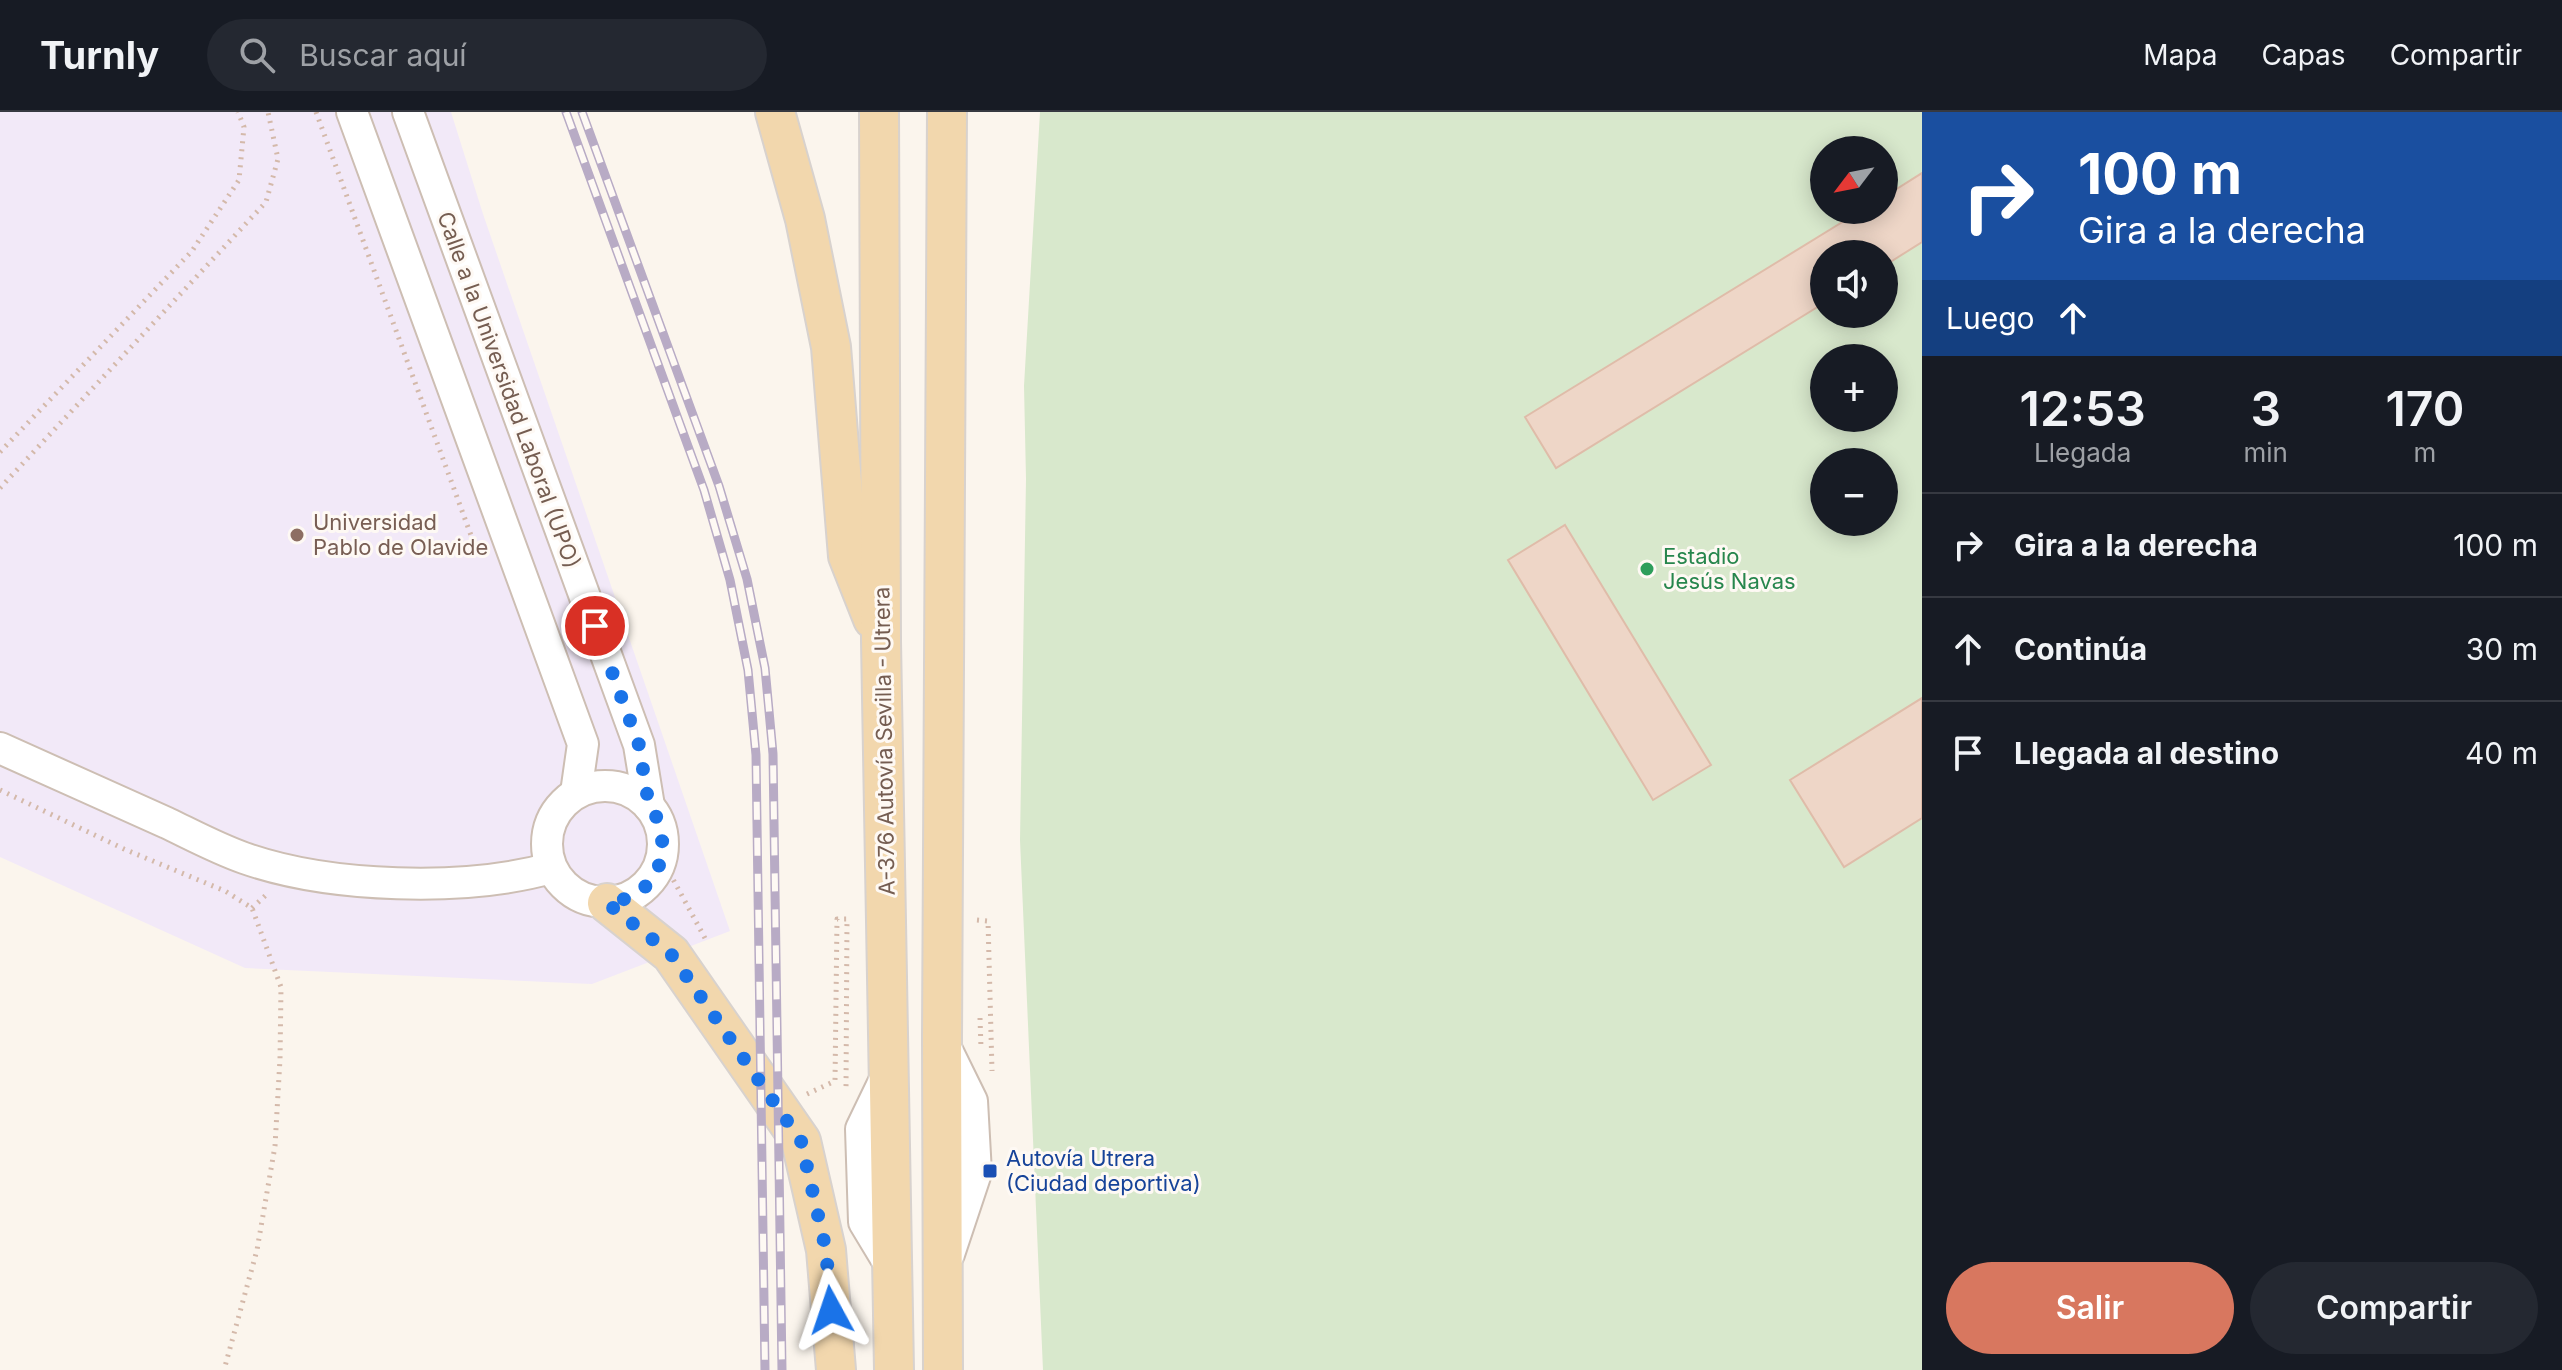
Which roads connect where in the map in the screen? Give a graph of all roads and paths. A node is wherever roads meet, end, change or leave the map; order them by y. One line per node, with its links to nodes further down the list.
1 (238, 112): 10 (path)
2 (268, 112): 11 (path)
3 (352, 112): 9 (street)
4 (408, 112): 8 (street, Calle a la Universidad Laboral (UPO))
5 (775, 112): 12 (main road)
6 (879, 112): 12 (main road, A-376 Autovía Sevilla - Utrera)
7 (947, 112): 26 (main road)
8 (486, 328): 9 (street); 16 (street, Calle a la Universidad Laboral (UPO))
9 (437, 346): 15 (street)
10 (0, 452)
11 (0, 488)
12 (881, 641): 25 (main road, A-376 Autovía Sevilla - Utrera)
13 (0, 748): 17 (street)
14 (0, 790): 23 (path)
15 (576, 793): 16 (street); 17 (street)
16 (649, 806): 18 (street)
17 (551, 868): 18 (street)
18 (607, 903): 24 (main road)
19 (988, 921): 20 (path)
20 (992, 1073)
21 (846, 1094): 22 (path)
22 (805, 1095)
23 (224, 1370)
24 (836, 1370)
25 (894, 1370)
26 (943, 1370)

